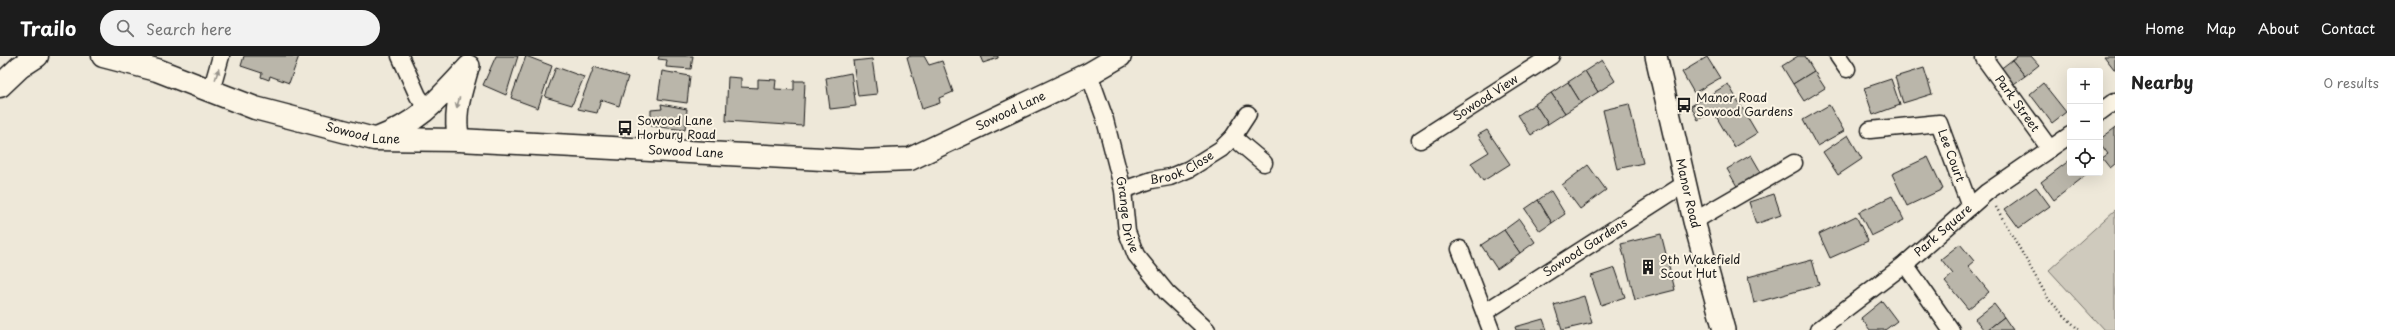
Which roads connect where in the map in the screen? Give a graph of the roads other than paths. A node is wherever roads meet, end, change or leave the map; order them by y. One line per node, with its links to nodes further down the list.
1 (37, 56): 11 (main road)
2 (103, 56): 12 (main road, Sowood Lane)
3 (221, 56): 12 (street, one-way to 3)
4 (400, 56): 14 (street)
5 (1120, 56): 10 (main road, Sowood Lane)
6 (1551, 56): 22 (street, Sowood View)
7 (1985, 57): 23 (street, Park Street)
8 (1662, 59): 26 (street, Manor Road)
9 (471, 61): 14 (street); 21 (street, one-way to 21)
10 (1090, 74): 21 (main road, Sowood Lane); 27 (street, Grange Drive)
11 (0, 86)
12 (211, 91): 20 (main road, Sowood Lane)
13 (2115, 101): 15 (street)
14 (428, 110): 20 (street)
15 (2103, 110)
16 (1248, 114): 18 (street, Brook Close)
17 (1870, 130): 28 (street, Lee Court)
18 (1233, 137): 24 (street); 27 (street, Brook Close)
19 (2067, 137): 23 (street, Park Square)
20 (374, 139): 21 (main road, Sowood Lane)
21 (459, 140)
22 (1420, 140)
23 (2050, 149): 28 (street, Park Square)
24 (1264, 163)
25 (1794, 163): 29 (street)
26 (1686, 183): 29 (street, Manor Road); 32 (street, Sowood Gardens)
27 (1123, 190): 33 (street, Grange Drive)
28 (1970, 207): 31 (street, Park Square)
29 (1694, 221): 35 (street, Manor Road)
30 (1460, 249): 32 (street)
31 (1905, 264): 36 (street, Park Square); 37 (street)
32 (1485, 312): 34 (street)
33 (1207, 330)
34 (1491, 330)
35 (1724, 330)
36 (1818, 330)
37 (1951, 330)

